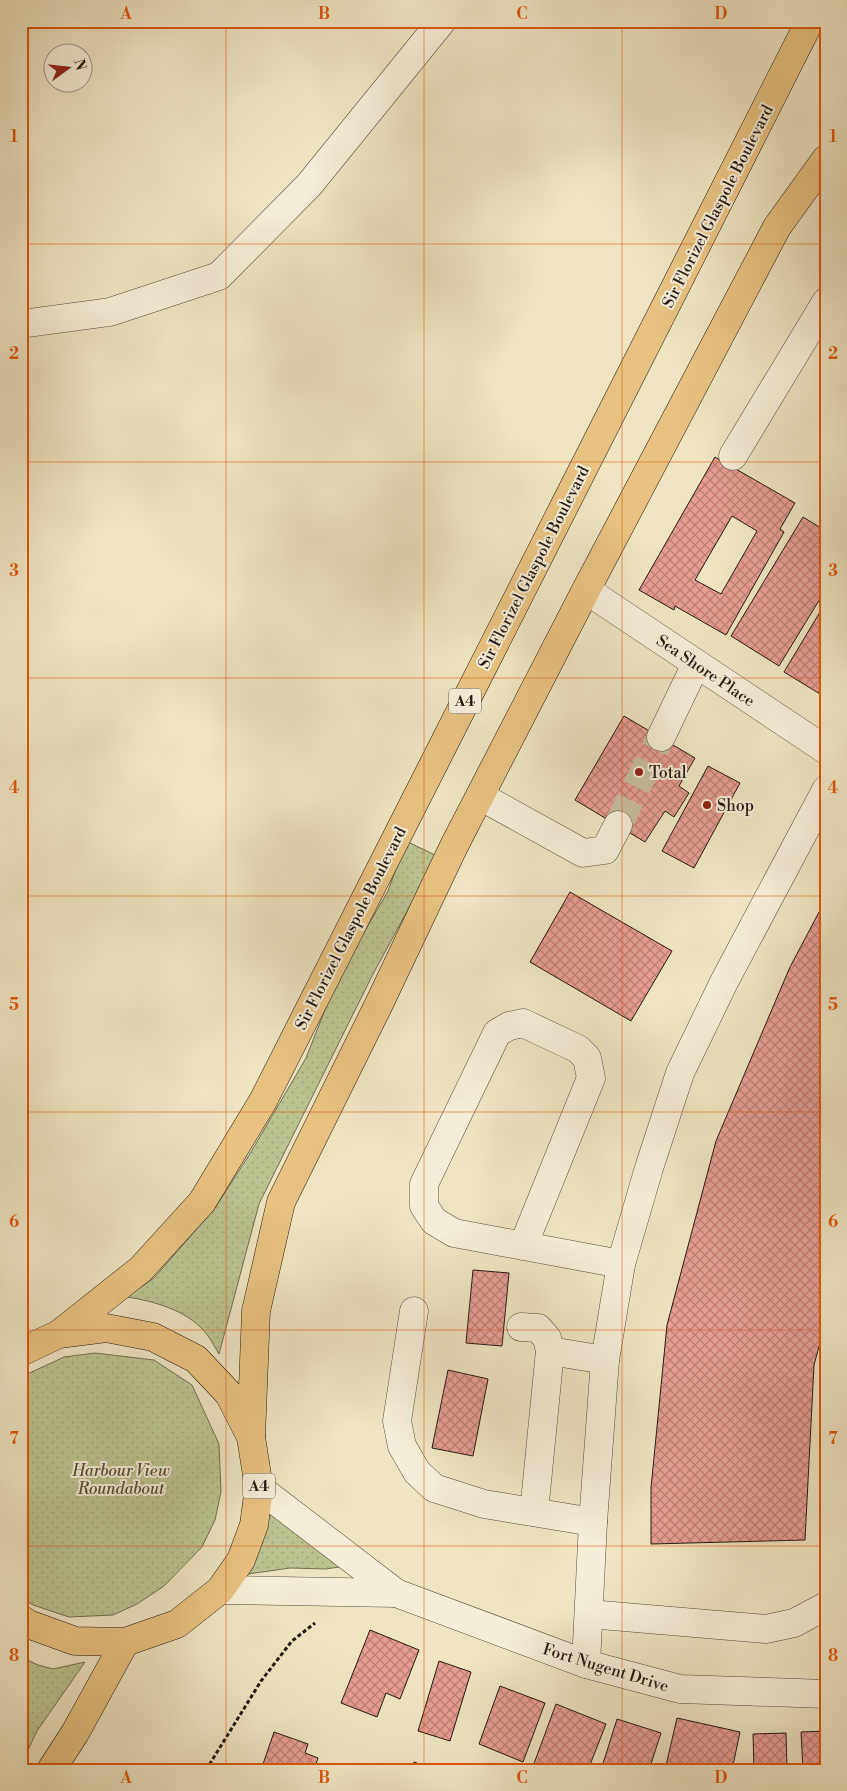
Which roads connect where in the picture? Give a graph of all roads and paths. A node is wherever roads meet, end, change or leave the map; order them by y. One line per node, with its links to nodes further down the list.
1 (442, 21): 5 (street)
2 (810, 21): 18 (highway, Sir Florizel Glaspole Boulevard / A4)
3 (826, 159): 7 (highway, A4)
4 (826, 302): 6 (street)
5 (21, 324)
6 (733, 456)
7 (586, 590): 8 (street, Sea Shore Place); 12 (highway, A4)
8 (696, 664): 9 (street); 10 (street, Sea Shore Place)
9 (660, 738)
10 (826, 750)
11 (826, 790): 15 (street)
12 (480, 796): 13 (street); 22 (highway, A4)
13 (618, 825)
14 (523, 1246): 14 (street); 15 (street)
15 (621, 1264): 21 (street)
16 (414, 1311): 24 (street)
17 (521, 1327): 19 (street)
18 (59, 1334): 20 (highway, A4); 22 (highway, A4)
19 (550, 1351): 21 (street); 24 (street)
20 (21, 1352)
21 (605, 1360): 25 (street)
22 (251, 1437): 23 (highway, A4)
23 (260, 1488): 26 (highway, A4); 27 (street, Fort Nugent Drive)
24 (534, 1512): 25 (street)
25 (593, 1522): 29 (street)
26 (220, 1590): 27 (street, Fort Nugent Drive); 32 (highway, A4)
27 (396, 1593): 33 (street, Fort Nugent Drive)
28 (826, 1606): 29 (street)
29 (589, 1614): 33 (street)
30 (21, 1619): 32 (highway, A4)
31 (318, 1621): 36 (path)
32 (125, 1642): 35 (highway)
33 (586, 1664): 34 (street, Fort Nugent Drive)
34 (826, 1694)
35 (51, 1770)
36 (206, 1770)

